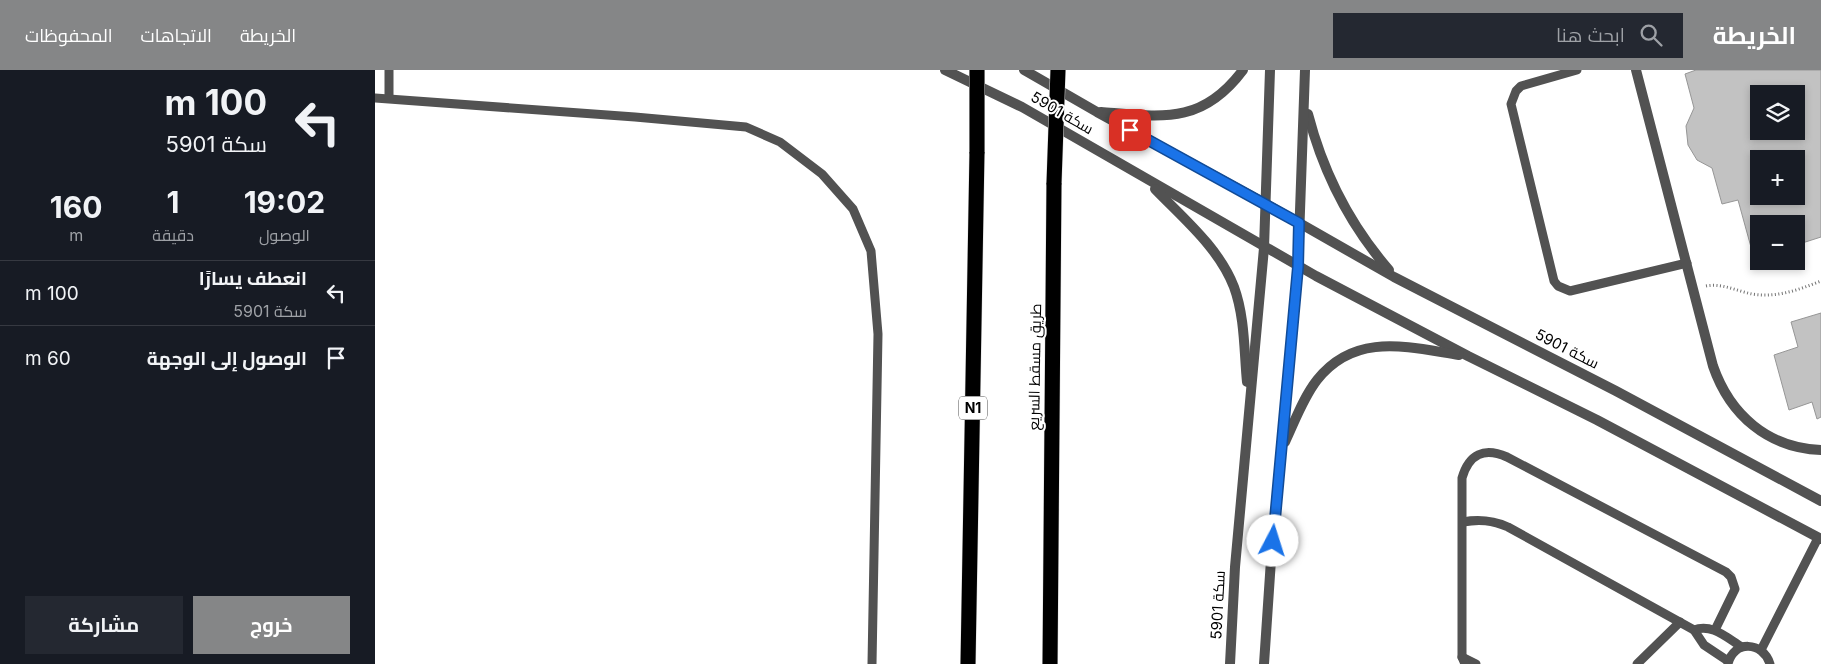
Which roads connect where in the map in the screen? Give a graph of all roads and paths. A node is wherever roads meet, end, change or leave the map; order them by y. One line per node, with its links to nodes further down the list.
1 (389, 70): 12 (lane)
2 (945, 70): 15 (street, سكة 5901)
3 (977, 70): 40 (highway, N1, bridge)
4 (1024, 70): 14 (street, سكة 5901)
5 (1058, 70): 41 (highway, طريق مسقط السريع, bridge)
6 (1243, 70): 14 (street)
7 (1270, 70): 16 (street, سكة 5901)
8 (1305, 70): 13 (street)
9 (1577, 70): 19 (lane)
10 (1636, 70): 19 (street)
11 (375, 98): 12 (lane)
12 (389, 98): 39 (lane)
13 (1305, 103): 17 (street); 21 (street)
14 (1097, 112): 16 (street, سكة 5901)
15 (1146, 179): 18 (street, سكة 5901); 25 (street)
16 (1266, 204): 17 (street, سكة 5901); 18 (street, سكة 5901)
17 (1299, 223): 20 (street); 21 (street, سكة 5901)
18 (1264, 248): 20 (street, سكة 5901); 25 (street, سكة 5901)
19 (1687, 263): 23 (street)
20 (1298, 267): 24 (street, سكة 5901); 26 (street)
21 (1394, 277): 28 (street, سكة 5901)
22 (1821, 282): 23 (path)
23 (1693, 289): 27 (street)
24 (1468, 356): 26 (street); 30 (street, سكة 5901)
25 (1249, 408): 42 (street, سكة 5901)
26 (1281, 449): 43 (street)
27 (1821, 450)
28 (1821, 501)
29 (1463, 522): 31 (lane); 33 (lane); 36 (lane)
30 (1819, 539): 35 (lane)
31 (1680, 622): 32 (lane); 45 (lane)
32 (1694, 630): 33 (lane); 37 (lane)
33 (1715, 630): 34 (lane)
34 (1742, 647): 35 (lane); 37 (lane)
35 (1761, 650): 38 (lane)
36 (1462, 662): 44 (lane)
37 (1728, 663)
38 (1772, 663)
39 (872, 664)
40 (968, 664)
41 (1050, 664)
42 (1230, 664)
43 (1264, 664)
44 (1476, 664)
45 (1637, 664)

